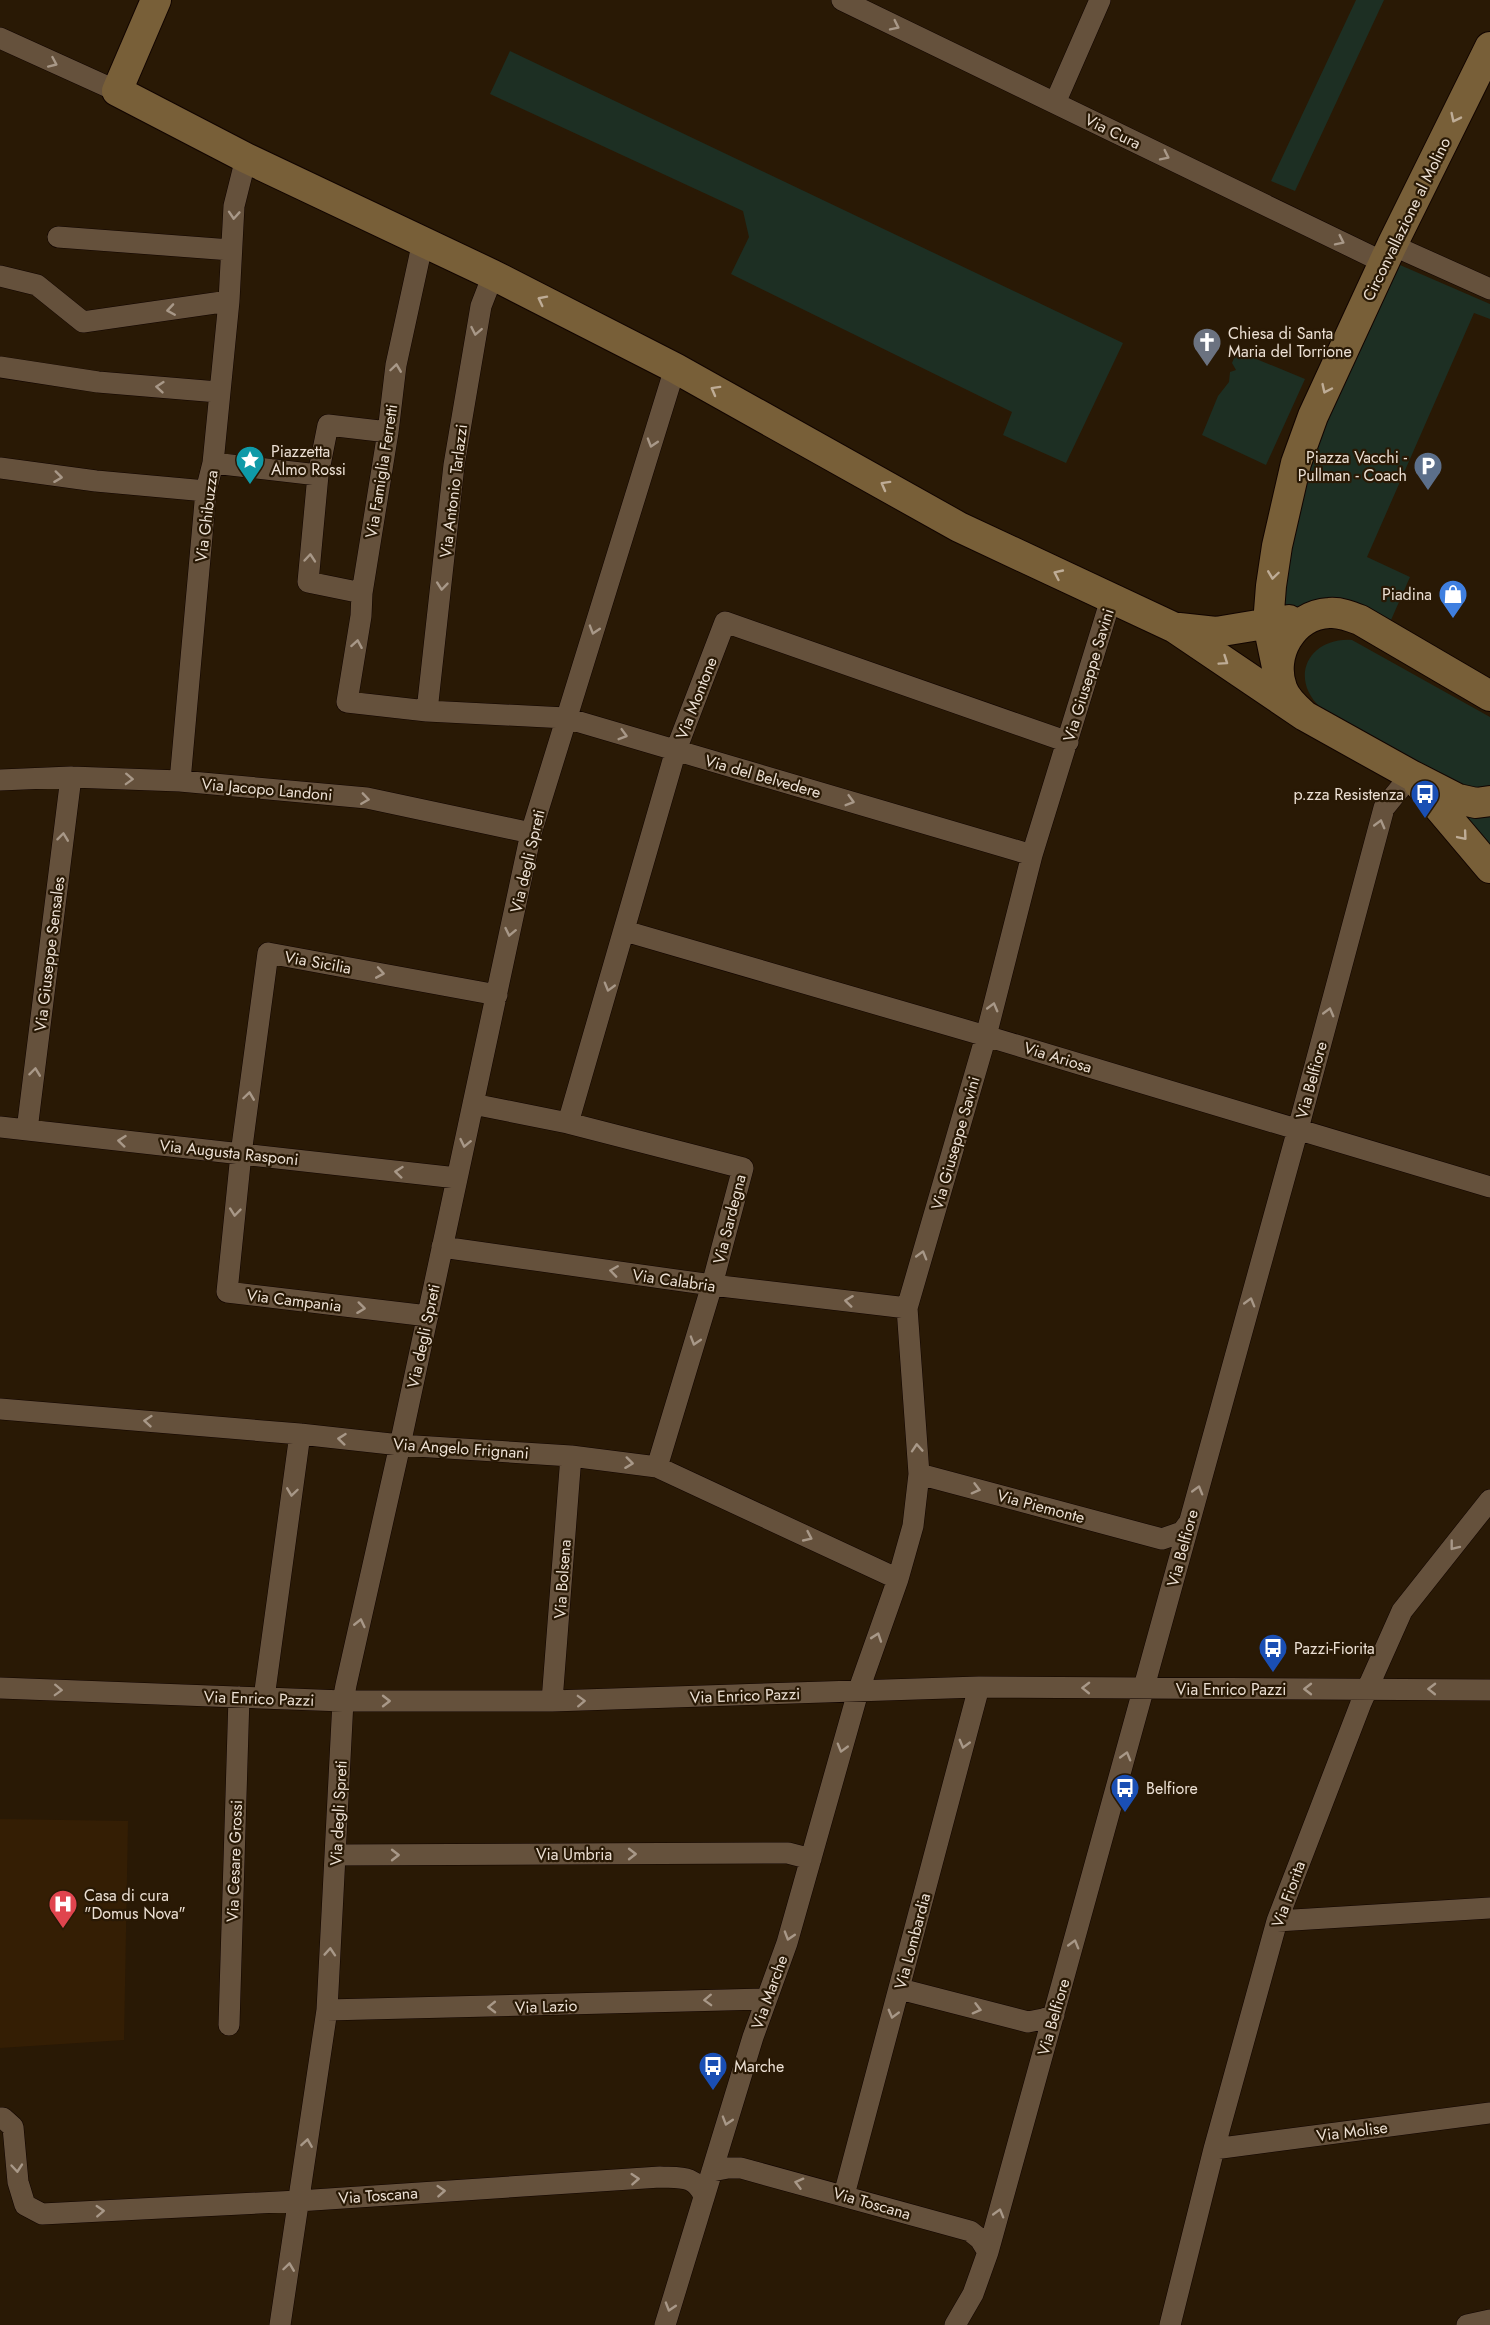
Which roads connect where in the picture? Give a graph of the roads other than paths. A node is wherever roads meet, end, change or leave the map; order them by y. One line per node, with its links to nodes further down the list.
1 (156, 0): 6 (street)
2 (1100, 0): 7 (street)
3 (855, 3): 7 (street, Via Cura, one-way to 7)
4 (0, 38): 6 (street, one-way to 6)
5 (1486, 66): 12 (street, Circonvallazione al Molino, one-way to 12)
6 (117, 91): 8 (street)
7 (1056, 103): 12 (street, Via Cura, one-way to 12)
8 (246, 158): 10 (street); 11 (street, Via Ghibuzza, one-way to 11)
9 (58, 237): 11 (street)
10 (423, 241): 13 (street); 20 (street, Via Famiglia Ferretti, one-way to 10)
11 (231, 250): 16 (street, Via Ghibuzza)
12 (1388, 254): 15 (street, Via Cura); 28 (street, Circonvallazione al Molino, one-way to 28)
13 (493, 275): 18 (street, one-way to 13); 33 (street, Via Antonio Tarlazzi, one-way to 33)
14 (0, 276): 16 (street, one-way to 14)
15 (1490, 289)
16 (229, 301): 19 (street, Via Ghibuzza)
17 (0, 367): 19 (street, one-way to 17)
18 (675, 368): 26 (street, one-way to 18); 35 (street, Via degli Spreti, one-way to 35)
19 (218, 392): 21 (street, Via Ghibuzza)
20 (388, 432): 23 (street); 25 (street, Via Famiglia Ferretti)
21 (213, 463): 23 (street); 24 (street, Via Ghibuzza)
22 (0, 468): 24 (street, one-way to 24)
23 (318, 475): 25 (street, one-way to 23)
24 (206, 491): 41 (street, Via Ghibuzza)
25 (362, 593): 32 (street, Via Famiglia Ferretti, one-way to 25)
26 (1111, 599): 29 (street); 36 (street, Via Giuseppe Savini)
27 (1312, 617): 28 (street); 30 (street); 31 (street)
28 (1268, 624): 29 (street); 30 (street, Circonvallazione al Molino)
29 (1175, 628): 34 (street, one-way to 34)
30 (1278, 672): 34 (street, Circonvallazione al Molino)
31 (1490, 696)
32 (347, 702): 33 (street, Via del Belvedere)
33 (427, 711): 35 (street, Via del Belvedere)
34 (1305, 716): 38 (street)
35 (566, 718): 37 (street, Via del Belvedere, one-way to 37); 43 (street, Via degli Spreti)
36 (1068, 742): 37 (street, Via Montone); 44 (street, Via Giuseppe Savini)
37 (676, 750): 44 (street, Via del Belvedere, one-way to 44); 46 (street, Via Montone)
38 (1411, 775): 42 (street); 45 (street, one-way to 45); 52 (street, Via Belfiore, one-way to 38)
39 (71, 777): 40 (street, Via Jacopo Landoni); 41 (street, Via Jacopo Landoni, one-way to 41); 53 (street, Via Giuseppe Sensales, one-way to 39)
40 (0, 780)
41 (180, 781): 43 (street, Via Jacopo Landoni, one-way to 43)
42 (1490, 801)
43 (531, 833): 47 (street, Via degli Spreti, one-way to 47)
44 (1032, 855): 48 (street, Via Giuseppe Savini, one-way to 44)
45 (1490, 868)
46 (625, 931): 48 (street, Via Ariosa); 50 (street, Via Montone, one-way to 50)
47 (497, 994): 49 (street, Via degli Spreti); 54 (street, Via Sicilia, one-way to 47)
48 (986, 1036): 52 (street, Via Ariosa); 59 (street, Via Giuseppe Savini, one-way to 48)
49 (473, 1104): 50 (street, Via Sardegna); 55 (street, Via degli Spreti, one-way to 55)
50 (568, 1123): 58 (street, Via Sardegna)
51 (0, 1127): 53 (street, Via Augusta Rasponi)
52 (1298, 1130): 56 (street, Via Ariosa); 68 (street, Via Belfiore, one-way to 52)
53 (27, 1131): 54 (street, Via Augusta Rasponi, one-way to 53)
54 (241, 1154): 55 (street, Via Augusta Rasponi, one-way to 54); 60 (street, Via Campania, one-way to 60)
55 (457, 1178): 57 (street, Via degli Spreti)
56 (1490, 1187)
57 (442, 1247): 58 (street, Via Calabria, one-way to 57); 60 (street, Via degli Spreti)
58 (712, 1285): 59 (street, Via Calabria, one-way to 58); 65 (street, Via Sardegna, one-way to 65)
59 (907, 1308): 66 (street, Via Giuseppe Savini, one-way to 59)
60 (428, 1316): 63 (street, Via degli Spreti)
61 (0, 1409): 62 (street, Via Angelo Frignani, one-way to 61)
62 (300, 1434): 63 (street, Via Angelo Frignani, one-way to 62); 79 (street, one-way to 79)
63 (400, 1445): 64 (street, Via Angelo Frignani); 80 (street, Via degli Spreti, one-way to 63)
64 (571, 1456): 65 (street, Via Angelo Frignani, one-way to 65); 81 (street, Via Bolsena)
65 (657, 1467): 71 (street, Via Angelo Frignani, one-way to 71)
66 (919, 1474): 69 (street, Via Piemonte, one-way to 69); 71 (street, Via Giuseppe Savini)
67 (1490, 1500): 75 (street, Via Fiorita, one-way to 75)
68 (1188, 1524): 69 (street); 70 (street, Via Belfiore)
69 (1162, 1539): 70 (street)
70 (1177, 1566): 74 (street, Via Belfiore)
71 (898, 1579): 77 (street, Via Giuseppe Savini, one-way to 71)
72 (979, 1687): 74 (street, Via Enrico Pazzi, one-way to 72); 77 (street, Via Enrico Pazzi); 86 (street, Via Lombardia, one-way to 86)
73 (0, 1688): 78 (street, Via Enrico Pazzi, one-way to 78)
74 (1145, 1689): 75 (street, Via Enrico Pazzi, one-way to 74); 89 (street, Via Belfiore, one-way to 74)
75 (1367, 1689): 76 (street, Via Enrico Pazzi, one-way to 75); 85 (street, Via Fiorita)
76 (1490, 1690)
77 (858, 1692): 81 (street, Via Enrico Pazzi, one-way to 77); 83 (street, Via Marche, one-way to 83)
78 (239, 1697): 79 (street, Via Enrico Pazzi); 90 (street, Via Cesare Grossi)
79 (264, 1698): 80 (street, Via Enrico Pazzi)
80 (343, 1701): 81 (street, Via Enrico Pazzi, one-way to 81); 82 (street, Via degli Spreti)
81 (552, 1701)
82 (336, 1855): 83 (street, Via Umbria, one-way to 83); 88 (street, Via degli Spreti, one-way to 82)
83 (811, 1859): 87 (street, Via Marche, one-way to 87)
84 (1490, 1908): 85 (street)
85 (1277, 1921): 93 (street, Via Fiorita)
86 (900, 1989): 89 (street, one-way to 89); 95 (street, Via Lombardia, one-way to 95)
87 (766, 1999): 88 (street, Via Lazio, one-way to 88); 94 (street, Via Marche, one-way to 94)
88 (327, 2010): 97 (street, Via degli Spreti, one-way to 88)
89 (1054, 2015): 98 (street, Via Belfiore, one-way to 89)
90 (229, 2025)
91 (1490, 2114): 93 (street, Via Molise)
92 (0, 2118): 97 (street, Via Toscana, one-way to 97)
93 (1214, 2149): 103 (street, Via Fiorita)
94 (712, 2171): 95 (street, Via Toscana, one-way to 94); 96 (street, Via Marche)
95 (844, 2195): 98 (street, Via Toscana)
96 (704, 2196): 97 (street, Via Toscana, one-way to 96); 101 (street, Via Marche, one-way to 101)
97 (298, 2201): 100 (street, Via degli Spreti, one-way to 97)
98 (988, 2252): 102 (street, Via Belfiore)
99 (1490, 2320): 104 (street)
100 (280, 2325)
101 (665, 2325)
102 (955, 2325)
103 (1170, 2325)
104 (1467, 2325)

